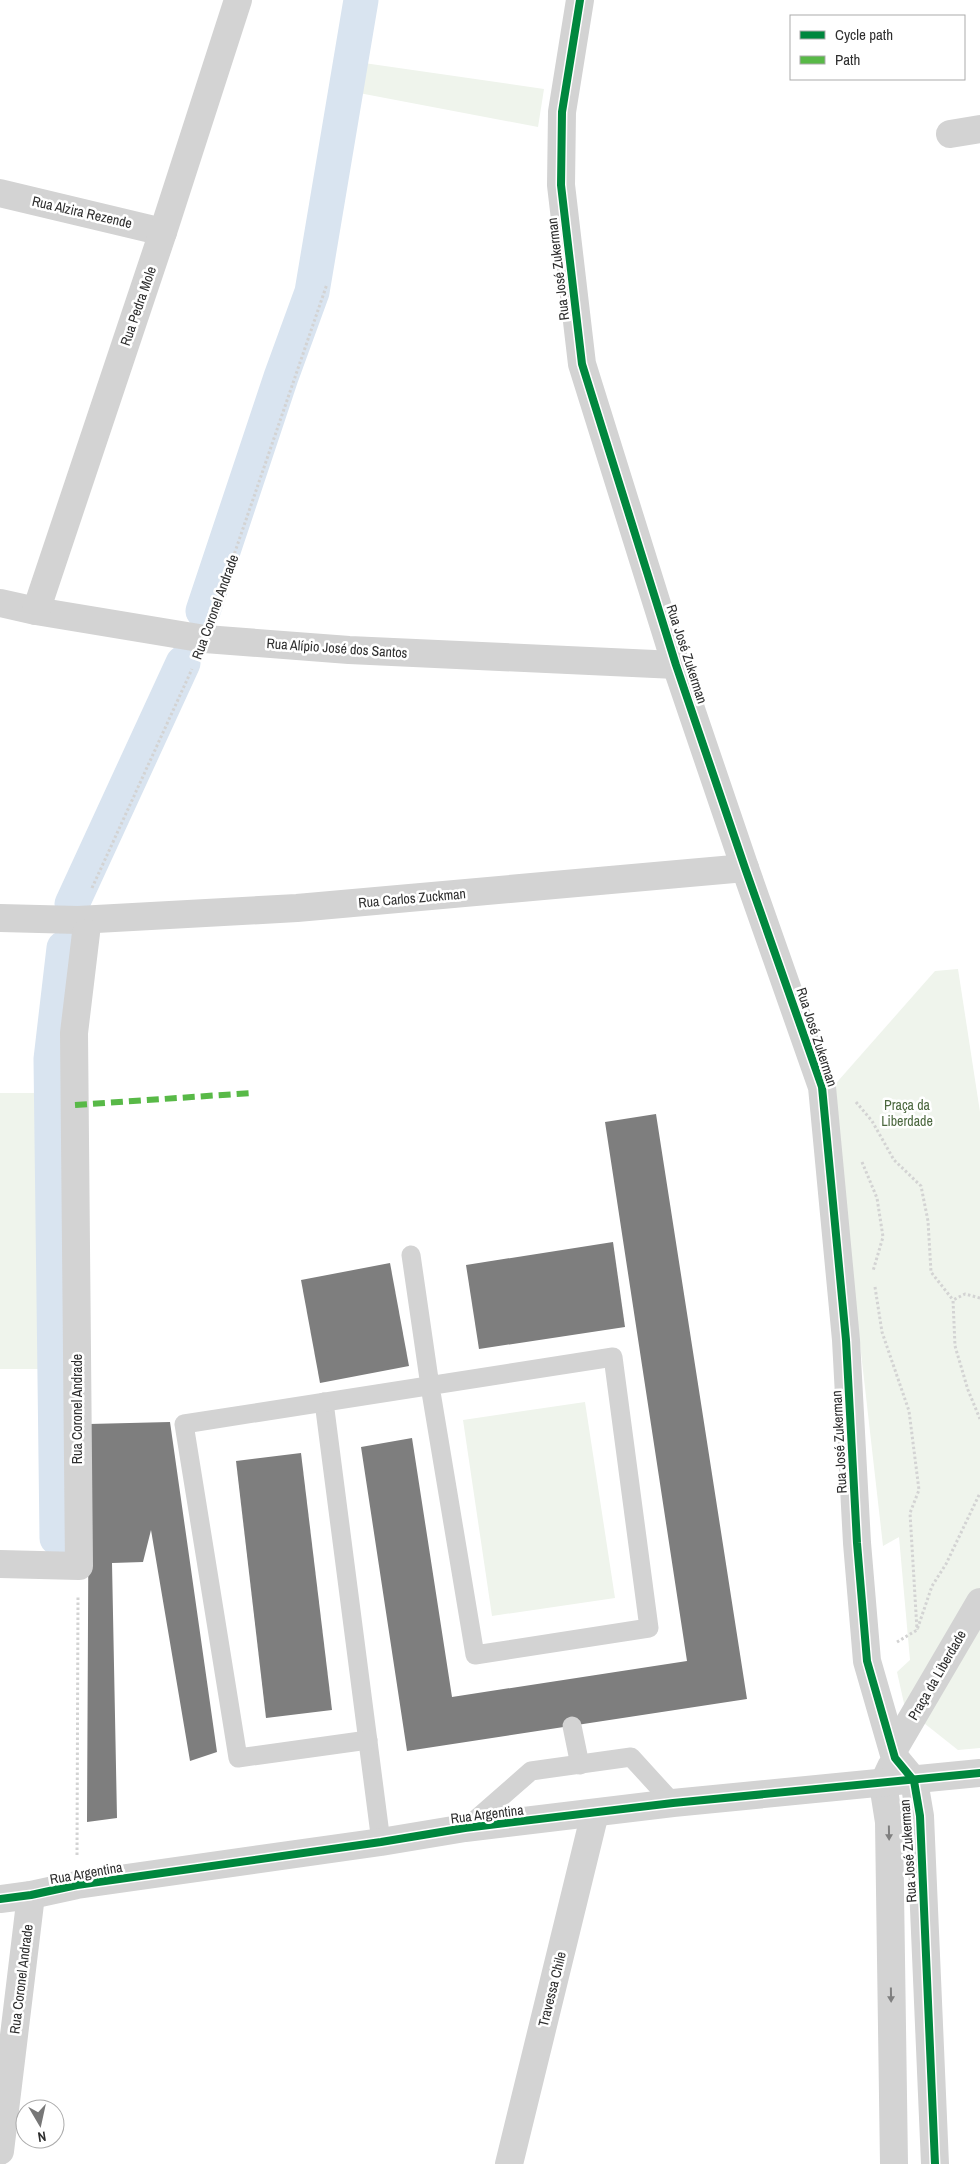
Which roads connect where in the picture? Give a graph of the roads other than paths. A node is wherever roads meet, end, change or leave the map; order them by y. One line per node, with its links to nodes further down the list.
1 (238, 0): 6 (street, Rua Pedra Mole)
2 (580, 0): 9 (street, Rua José Zukerman)
3 (980, 130): 4 (street)
4 (950, 134)
5 (0, 193): 6 (street, Rua Alzira Rezende)
6 (163, 232): 8 (street, Rua Pedra Mole)
7 (0, 603): 8 (street, Rua Alípio José dos Santos)
8 (36, 611): 9 (street, Rua Alípio José dos Santos)
9 (676, 665): 10 (street, Rua José Zukerman)
10 (745, 868): 12 (street, Rua Carlos Zuckman); 20 (street, Rua José Zukerman)
11 (0, 918): 12 (street, Rua Carlos Zuckman)
12 (82, 926): 16 (street, Rua Coronel Andrade)
13 (411, 1255): 14 (lane)
14 (430, 1386): 14 (lane); 15 (lane)
15 (324, 1402): 19 (lane); 19 (lane)
16 (0, 1564)
17 (980, 1602): 20 (street, Praça da Liberdade)
18 (572, 1726): 21 (lane)
19 (368, 1740): 28 (lane)
20 (894, 1754): 23 (street, Rua José Zukerman); 24 (street, Rua José Zukerman)
21 (580, 1765): 25 (lane); 27 (lane)
22 (980, 1773): 23 (street, Rua Argentina)
23 (914, 1780): 24 (street, Rua Argentina); 34 (street, Rua José Zukerman)
24 (884, 1784): 25 (street, Rua Argentina); 33 (street, Rua José Zukerman, one-way to 33)
25 (673, 1803): 26 (street, Rua Argentina)
26 (595, 1813): 27 (street, Rua Argentina); 32 (street, Travessa Chile)
27 (465, 1828): 28 (street, Rua Argentina)
28 (381, 1842): 29 (street, Rua Argentina)
29 (31, 1895): 30 (street, Rua Argentina); 31 (street, Rua Coronel Andrade)
30 (0, 1899)
31 (0, 2151)
32 (509, 2164)
33 (894, 2164)
34 (934, 2164)

